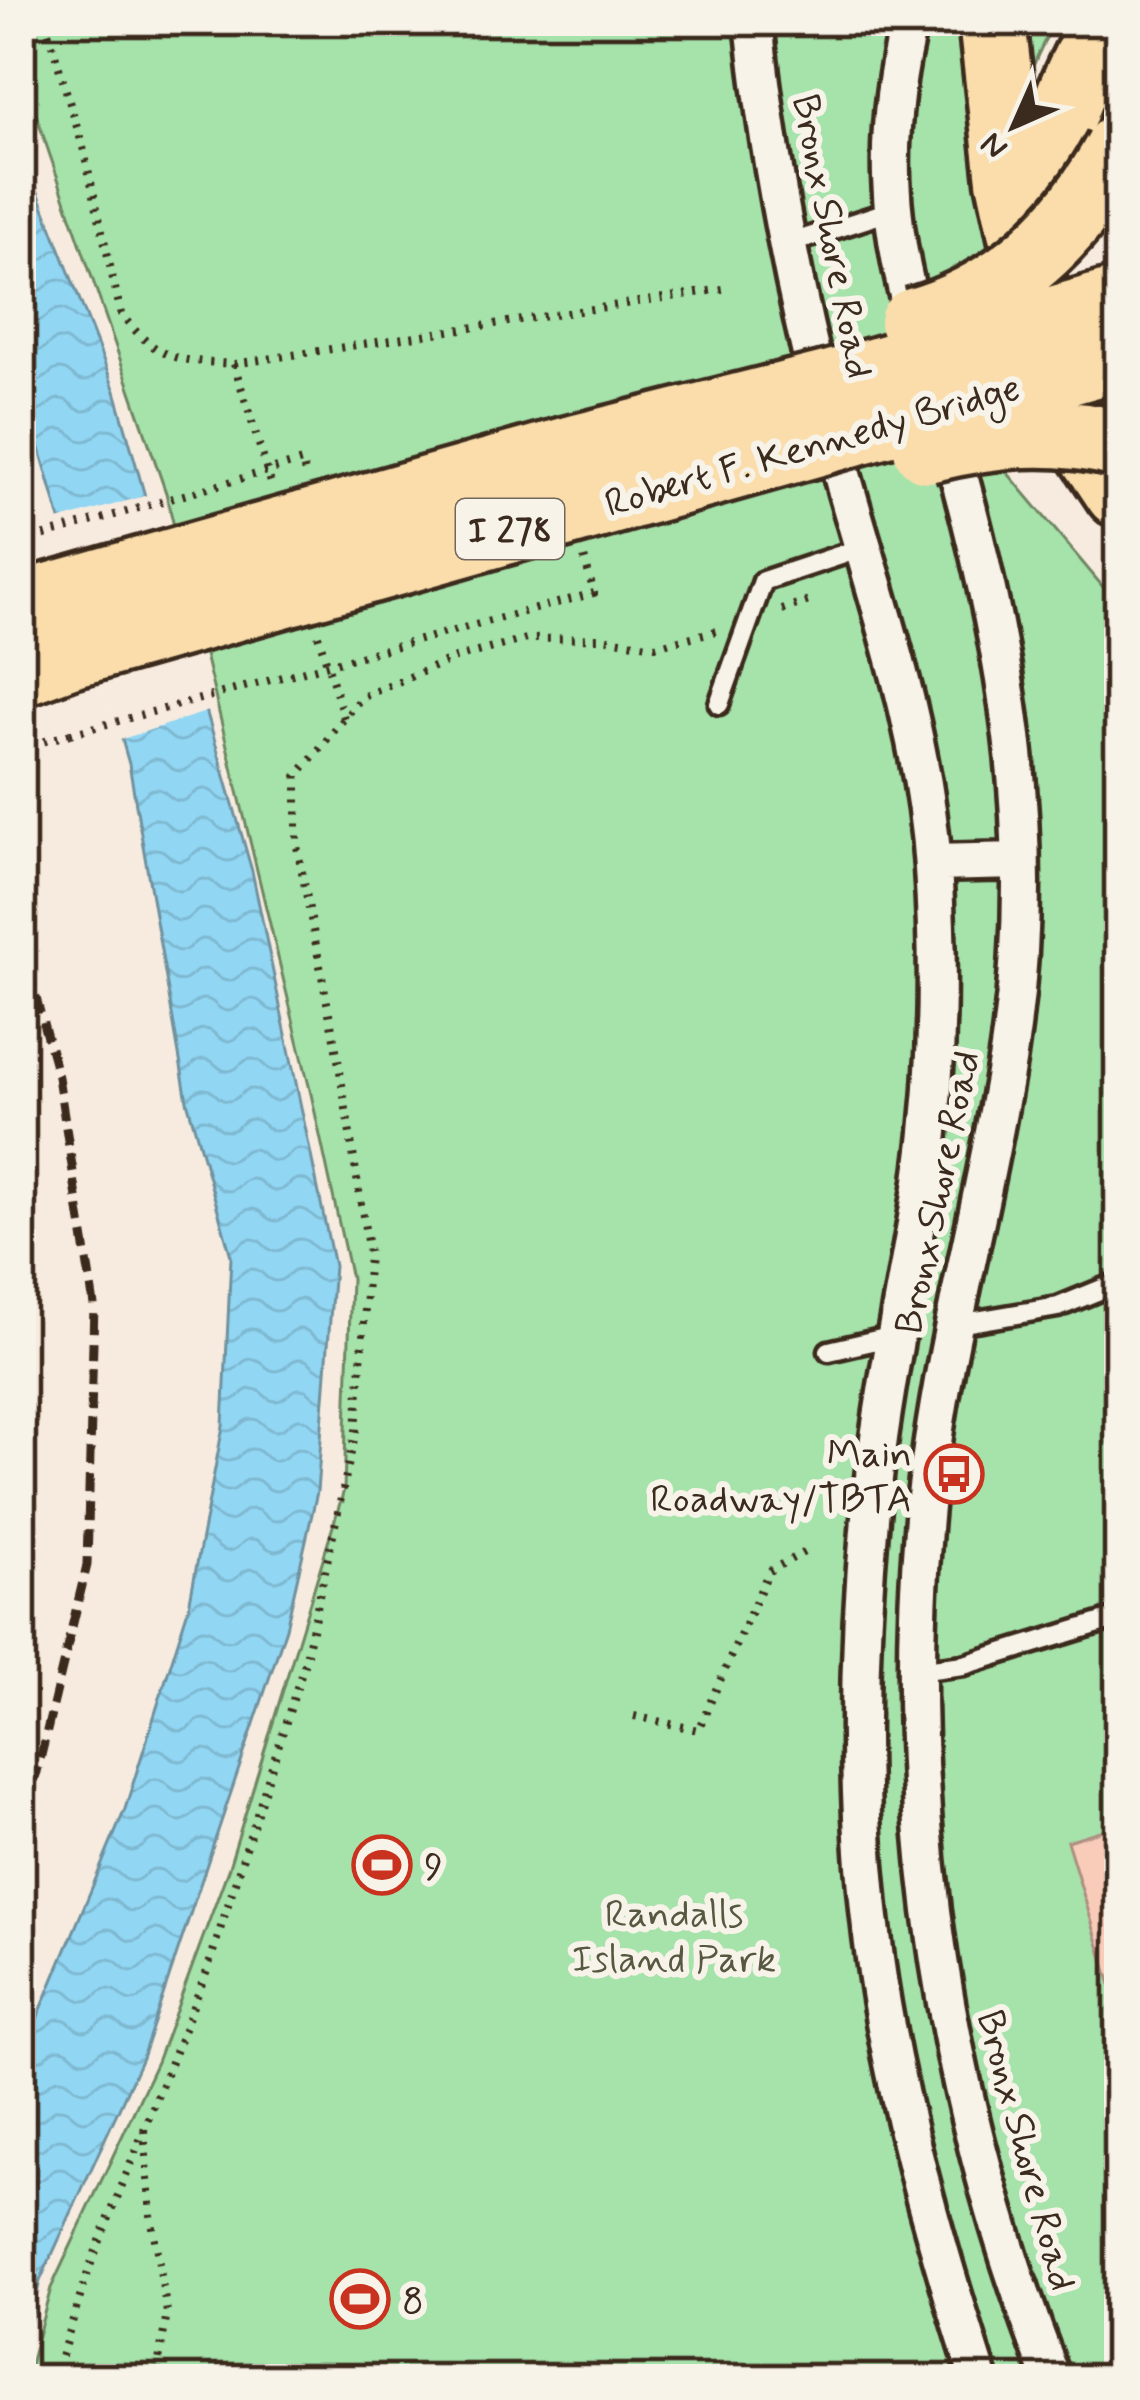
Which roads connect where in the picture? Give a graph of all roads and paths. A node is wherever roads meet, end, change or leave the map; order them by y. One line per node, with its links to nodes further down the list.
1 (45, 21): 10 (path)
2 (754, 21): 9 (street, Bronx Shore Road)
3 (909, 21): 8 (street, Bronx Shore Road)
4 (992, 21): 7 (highway)
5 (1108, 21): 7 (highway)
6 (1119, 147): 14 (highway, bridge)
7 (1027, 182): 15 (highway)
8 (890, 212): 9 (lane); 24 (street, Bronx Shore Road)
9 (788, 244): 16 (street, Bronx Shore Road)
10 (729, 288)
11 (1119, 301): 14 (highway, Robert F. Kennedy Bridge / I 278, bridge)
12 (1119, 357): 20 (highway, Robert F. Kennedy Bridge / I 278, bridge)
13 (1119, 444): 22 (highway, bridge)
14 (565, 451): 18 (highway, Robert F. Kennedy Bridge / I 278, bridge)
15 (1119, 493)
16 (865, 547): 19 (lane); 25 (street, Bronx Shore Road)
17 (809, 601): 19 (path)
18 (21, 605)
19 (748, 621): 21 (lane); 37 (path)
20 (21, 672)
21 (719, 704)
22 (46, 716): 23 (path)
23 (21, 748)
24 (1020, 861): 25 (street); 27 (street, Bronx Shore Road)
25 (933, 863): 28 (street, Bronx Shore Road)
26 (1119, 1282): 27 (lane)
27 (952, 1325): 28 (street); 32 (street, Bronx Shore Road)
28 (894, 1336): 29 (lane); 33 (street, Bronx Shore Road)
29 (830, 1351)
30 (808, 1550): 34 (path)
31 (1119, 1616): 32 (lane)
32 (916, 1671): 33 (street); 35 (street, Bronx Shore Road)
33 (861, 1672): 36 (street, Bronx Shore Road)
34 (634, 1716)
35 (925, 1868): 36 (street); 41 (street, Bronx Shore Road)
36 (869, 1887): 40 (street, Bronx Shore Road)
37 (144, 2128): 38 (path); 39 (path)
38 (54, 2379)
39 (155, 2379)
40 (979, 2379)
41 (1052, 2379)

